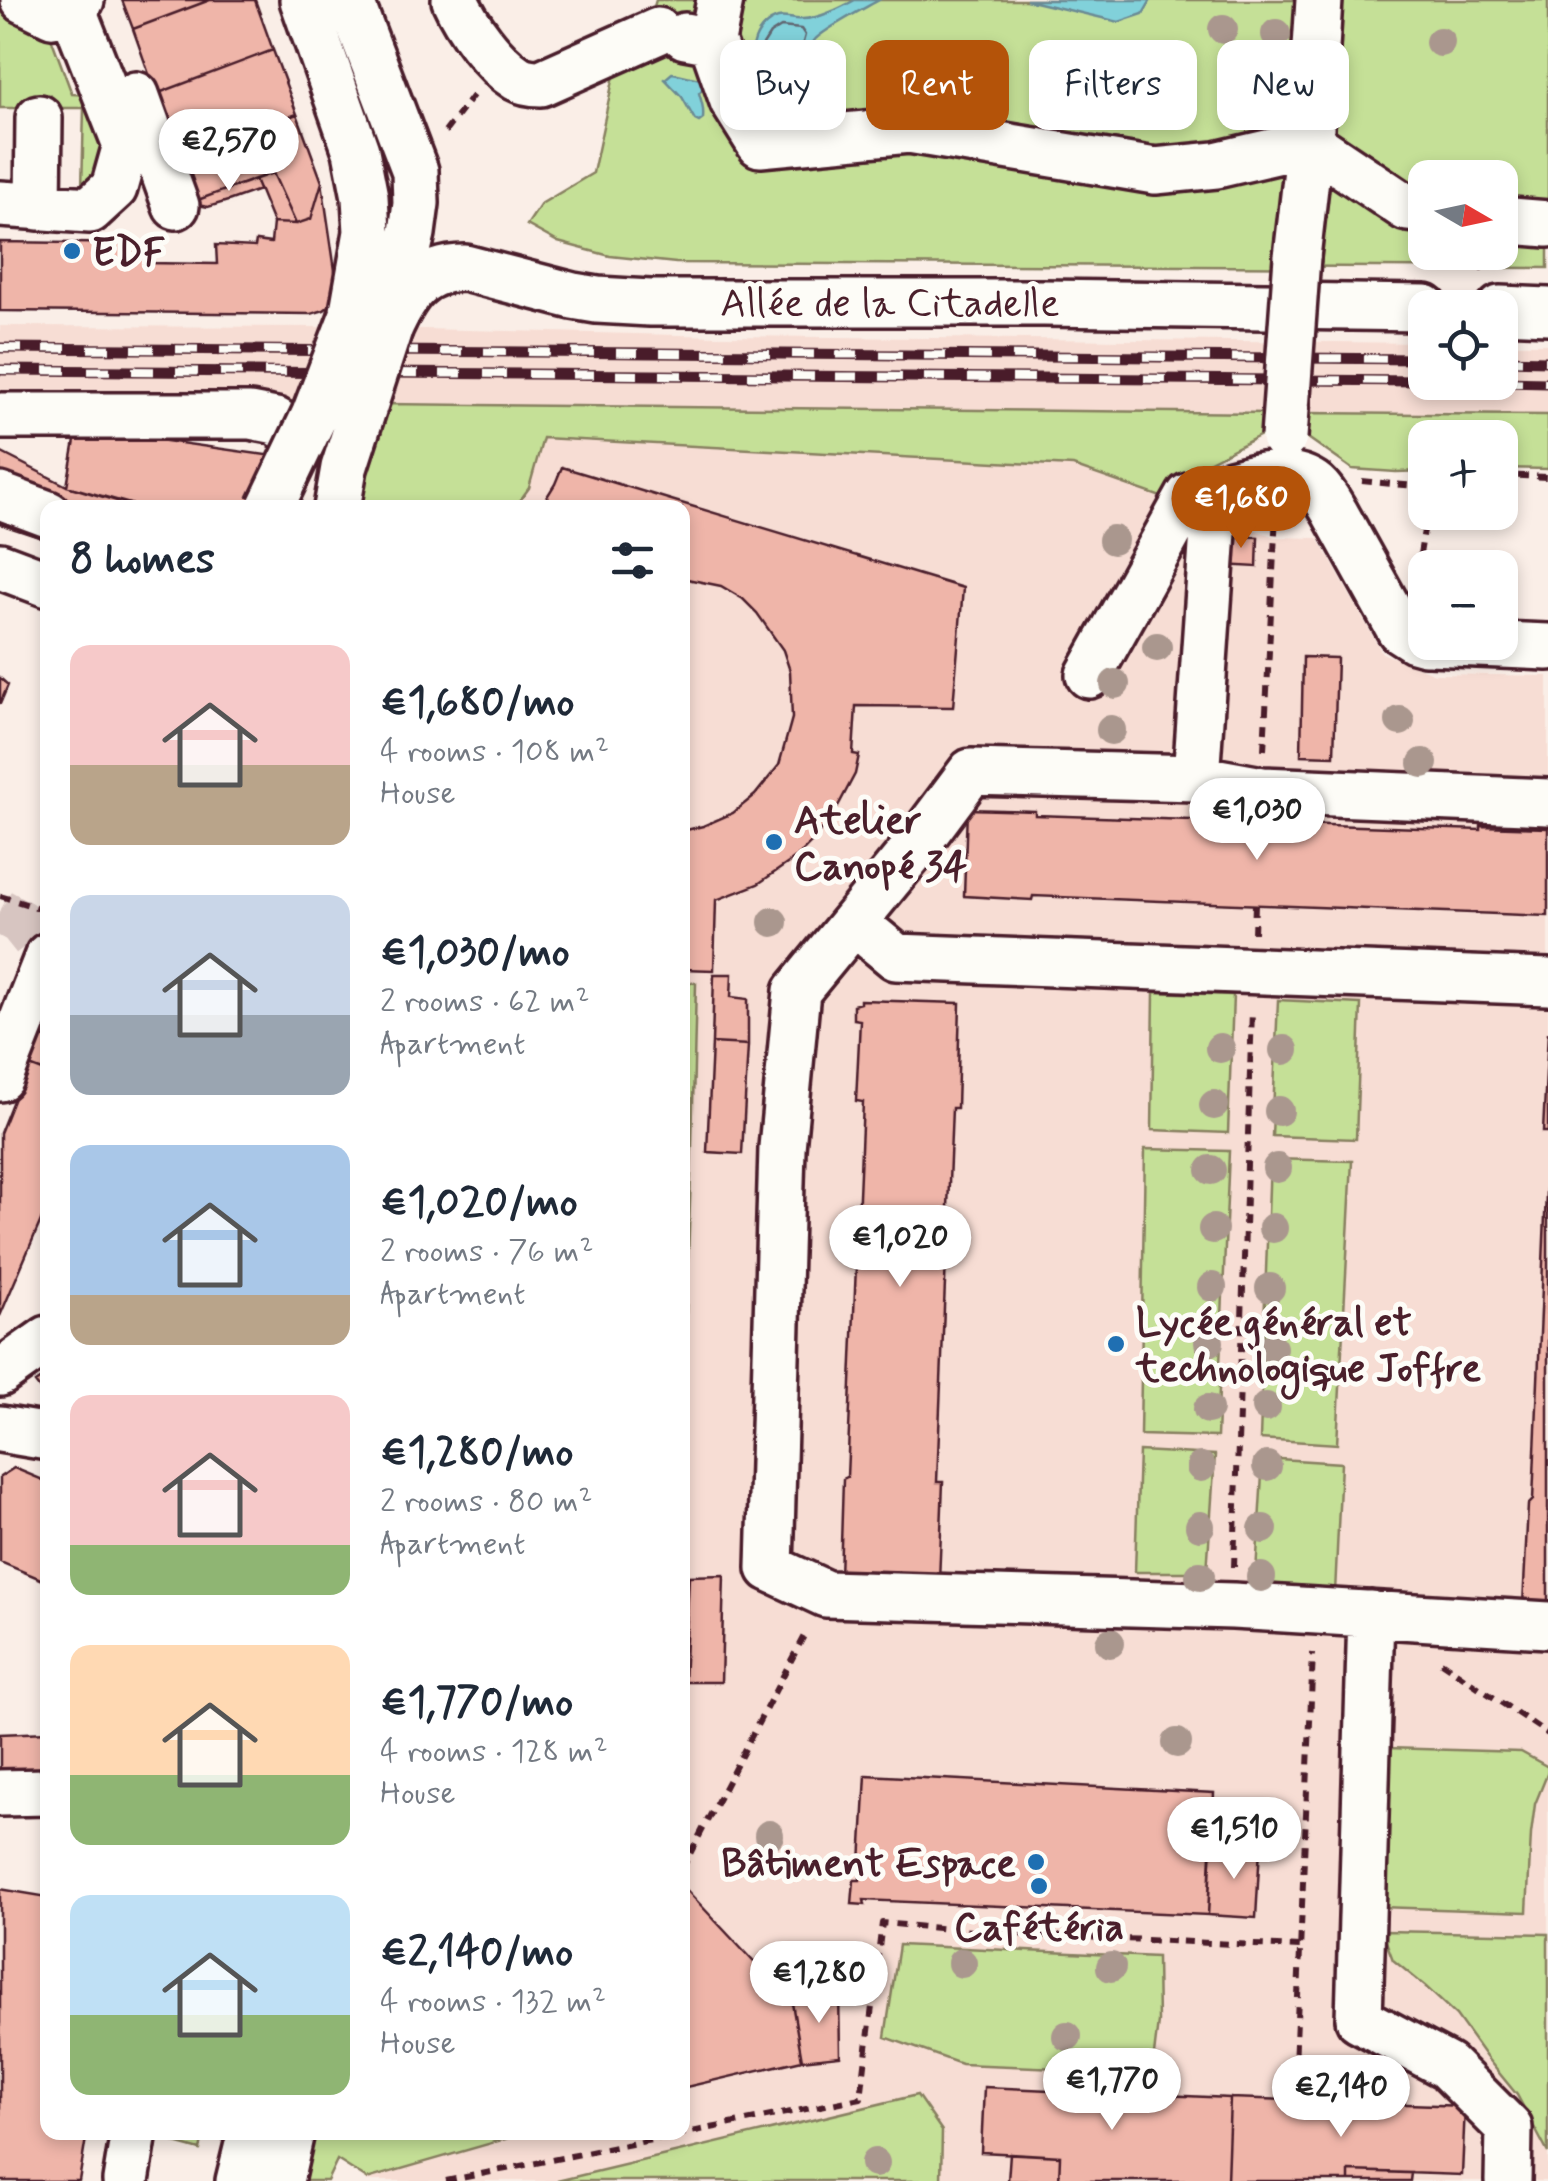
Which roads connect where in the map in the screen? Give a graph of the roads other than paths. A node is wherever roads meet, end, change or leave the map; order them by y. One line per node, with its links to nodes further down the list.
1 (304, 0): 19 (street)
2 (350, 0): 19 (street)
3 (455, 0): 6 (street)
4 (1320, 0): 10 (street)
5 (66, 3): 8 (street); 11 (street); 12 (street)
6 (646, 15): 7 (street)
7 (716, 20): 10 (street)
8 (82, 98)
9 (38, 118): 11 (street)
10 (1310, 142): 13 (street); 21 (street, bridge)
11 (19, 205)
12 (176, 206)
13 (1408, 208)
14 (1518, 222): 15 (street)
15 (1548, 224)
16 (1408, 308): 19 (street, Allée de la Citadelle)
17 (1518, 309): 18 (street)
18 (1548, 310)
19 (371, 323): 24 (street, bridge); 26 (street, bridge)
20 (0, 416): 25 (street)
21 (1284, 437)
22 (1216, 488): 30 (street); 33 (street); 34 (street)
23 (0, 496): 27 (street)
24 (274, 500)
25 (335, 500)
26 (341, 500)
27 (40, 511)
28 (0, 566): 29 (street)
29 (40, 581)
30 (1408, 635)
31 (1518, 646): 32 (street)
32 (1548, 647)
33 (1088, 675)
34 (1196, 778): 35 (street); 42 (street)
35 (1548, 802)
36 (873, 938): 38 (street)
37 (40, 976): 39 (street)
38 (1548, 982)
39 (0, 1078)
40 (0, 1429): 41 (street)
41 (40, 1436)
42 (1371, 1614): 43 (street); 52 (street)
43 (1548, 1625)
44 (40, 1792): 45 (street)
45 (0, 1794)
46 (133, 2140): 49 (street)
47 (249, 2140): 50 (street)
48 (289, 2140): 51 (street)
49 (126, 2181)
50 (239, 2181)
51 (280, 2181)
52 (1508, 2181)

